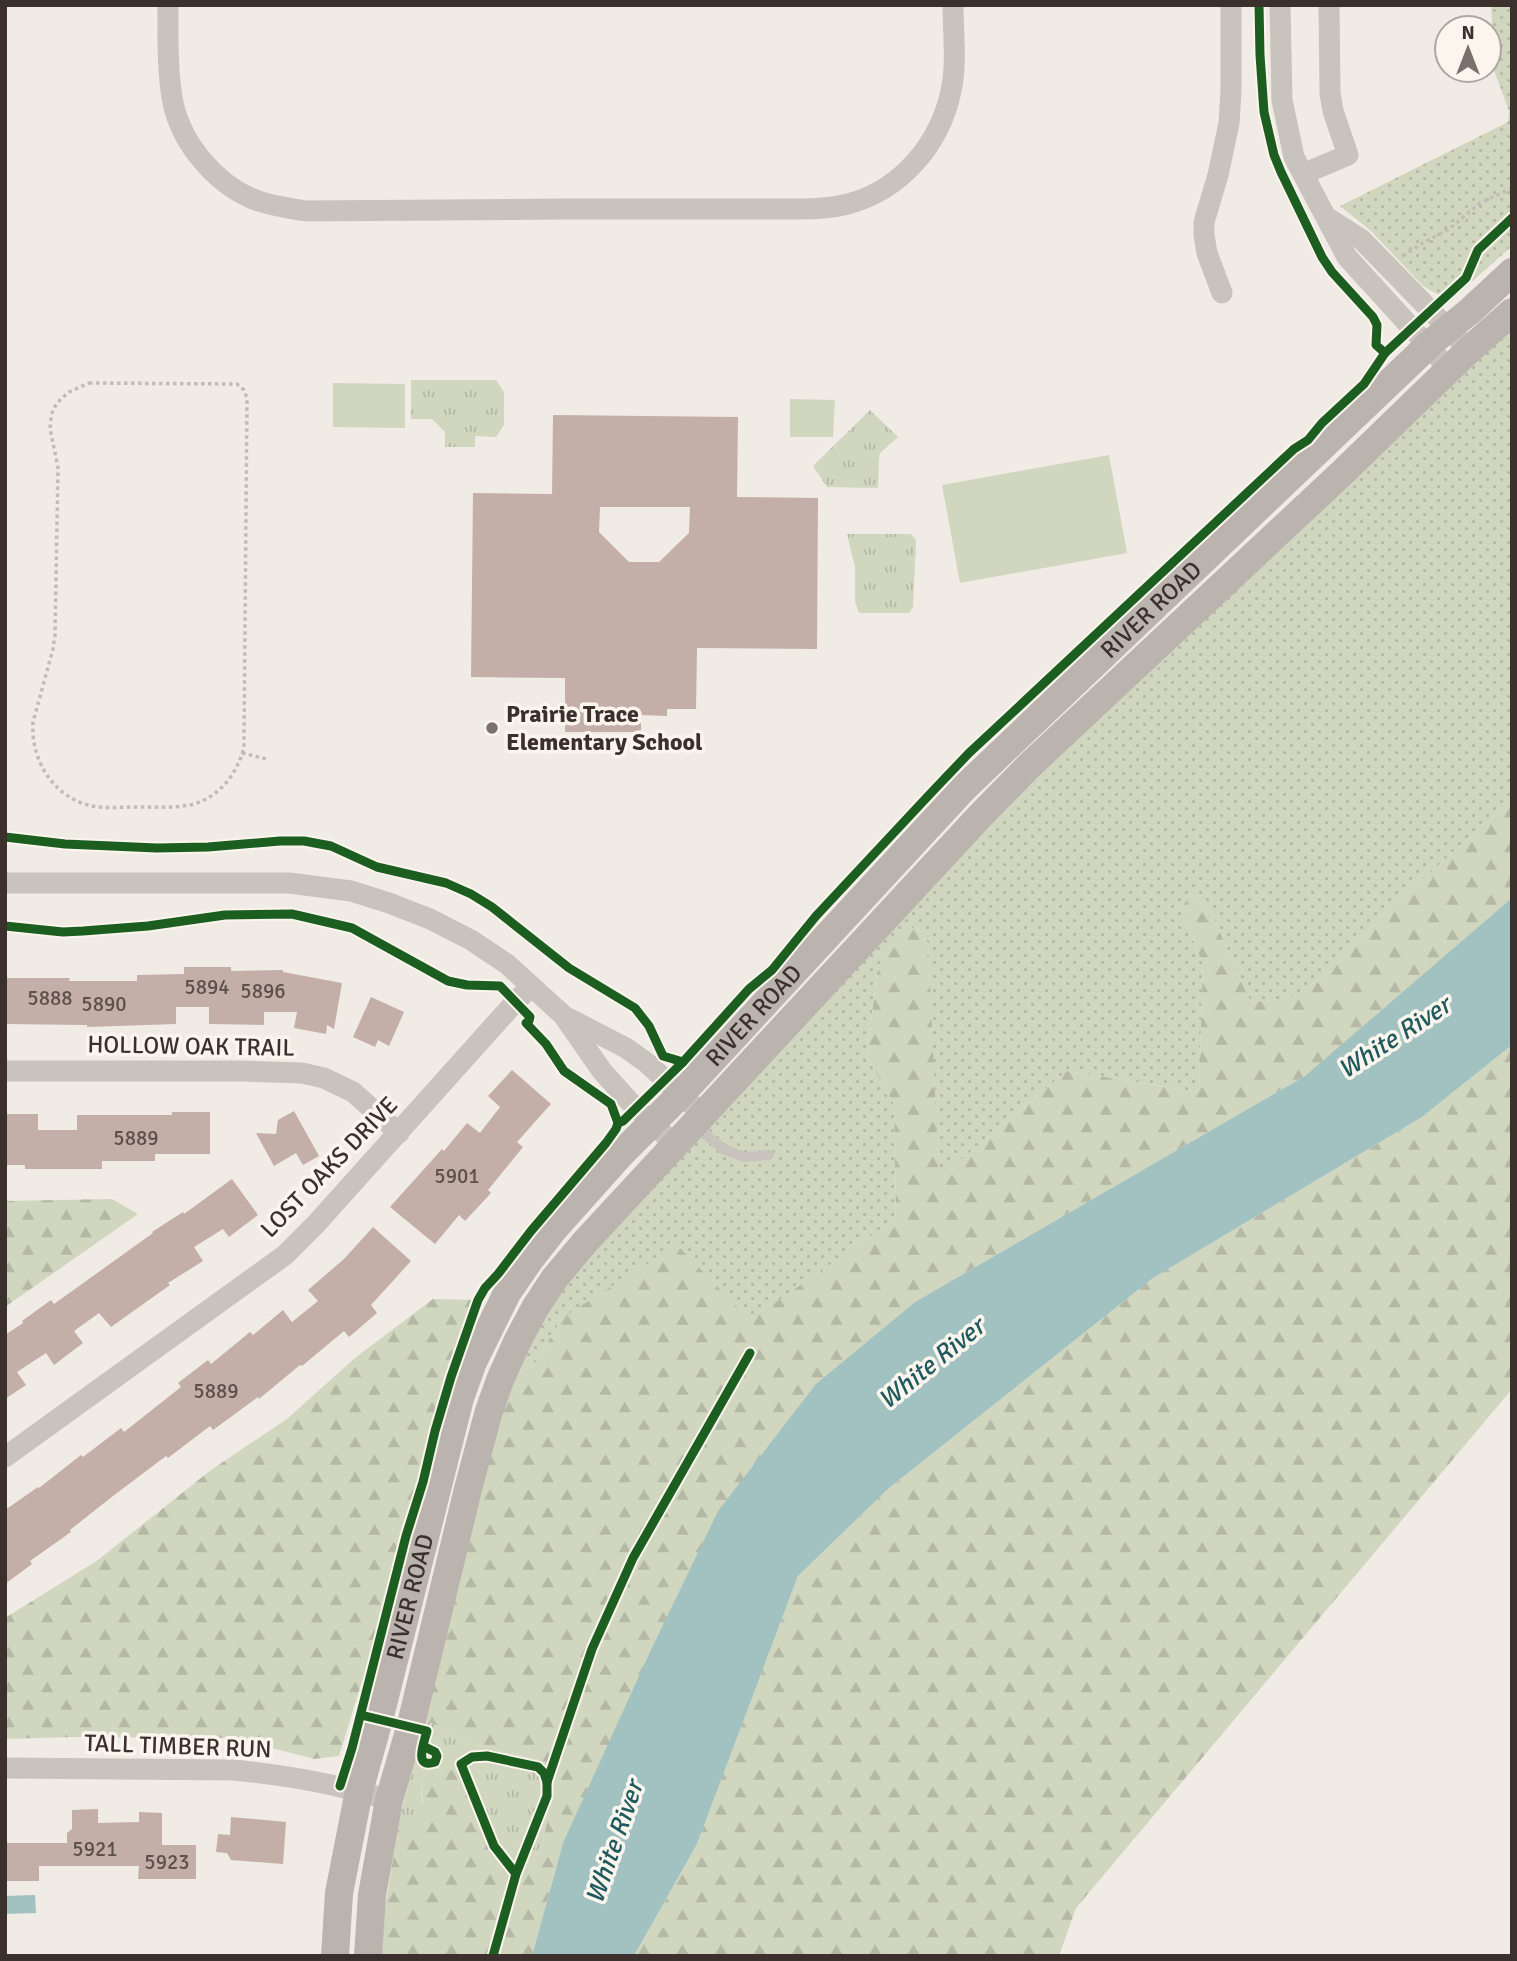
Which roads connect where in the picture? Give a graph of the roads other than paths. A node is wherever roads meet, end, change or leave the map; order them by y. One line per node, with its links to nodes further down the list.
1 (168, 5): 2 (street)
2 (953, 5)
3 (1231, 5): 9 (street)
4 (1280, 5): 6 (street)
5 (1329, 5): 6 (street)
6 (1303, 174): 7 (street)
7 (1327, 217): 11 (street); 12 (street)
8 (1512, 272): 11 (main road, RIVER ROAD)
9 (1222, 293)
10 (1512, 312): 13 (main road, RIVER ROAD)
11 (1450, 328): 12 (main road, RIVER ROAD); 13 (street)
12 (1428, 346): 14 (street); 19 (main road, RIVER ROAD)
13 (1469, 350): 14 (main road, RIVER ROAD)
14 (1449, 369): 20 (main road, RIVER ROAD)
15 (5, 883): 16 (street)
16 (531, 986): 17 (street); 22 (street, LOST OAKS DRIVE)
17 (563, 1015): 19 (street); 21 (street)
18 (5, 1072): 22 (street, HOLLOW OAK TRAIL)
19 (681, 1094): 20 (street); 21 (main road, RIVER ROAD)
20 (698, 1119): 23 (main road, RIVER ROAD); 24 (lane)
21 (651, 1122): 23 (street); 27 (main road, RIVER ROAD)
22 (399, 1133): 25 (street, LOST OAKS DRIVE)
23 (675, 1145): 28 (main road, RIVER ROAD)
24 (769, 1155)
25 (5, 1457)
26 (5, 1768): 27 (street, TALL TIMBER RUN)
27 (359, 1791): 28 (street, TALL TIMBER RUN); 29 (main road, RIVER ROAD)
28 (388, 1800): 30 (main road, RIVER ROAD)
29 (335, 1956)
30 (368, 1956)

